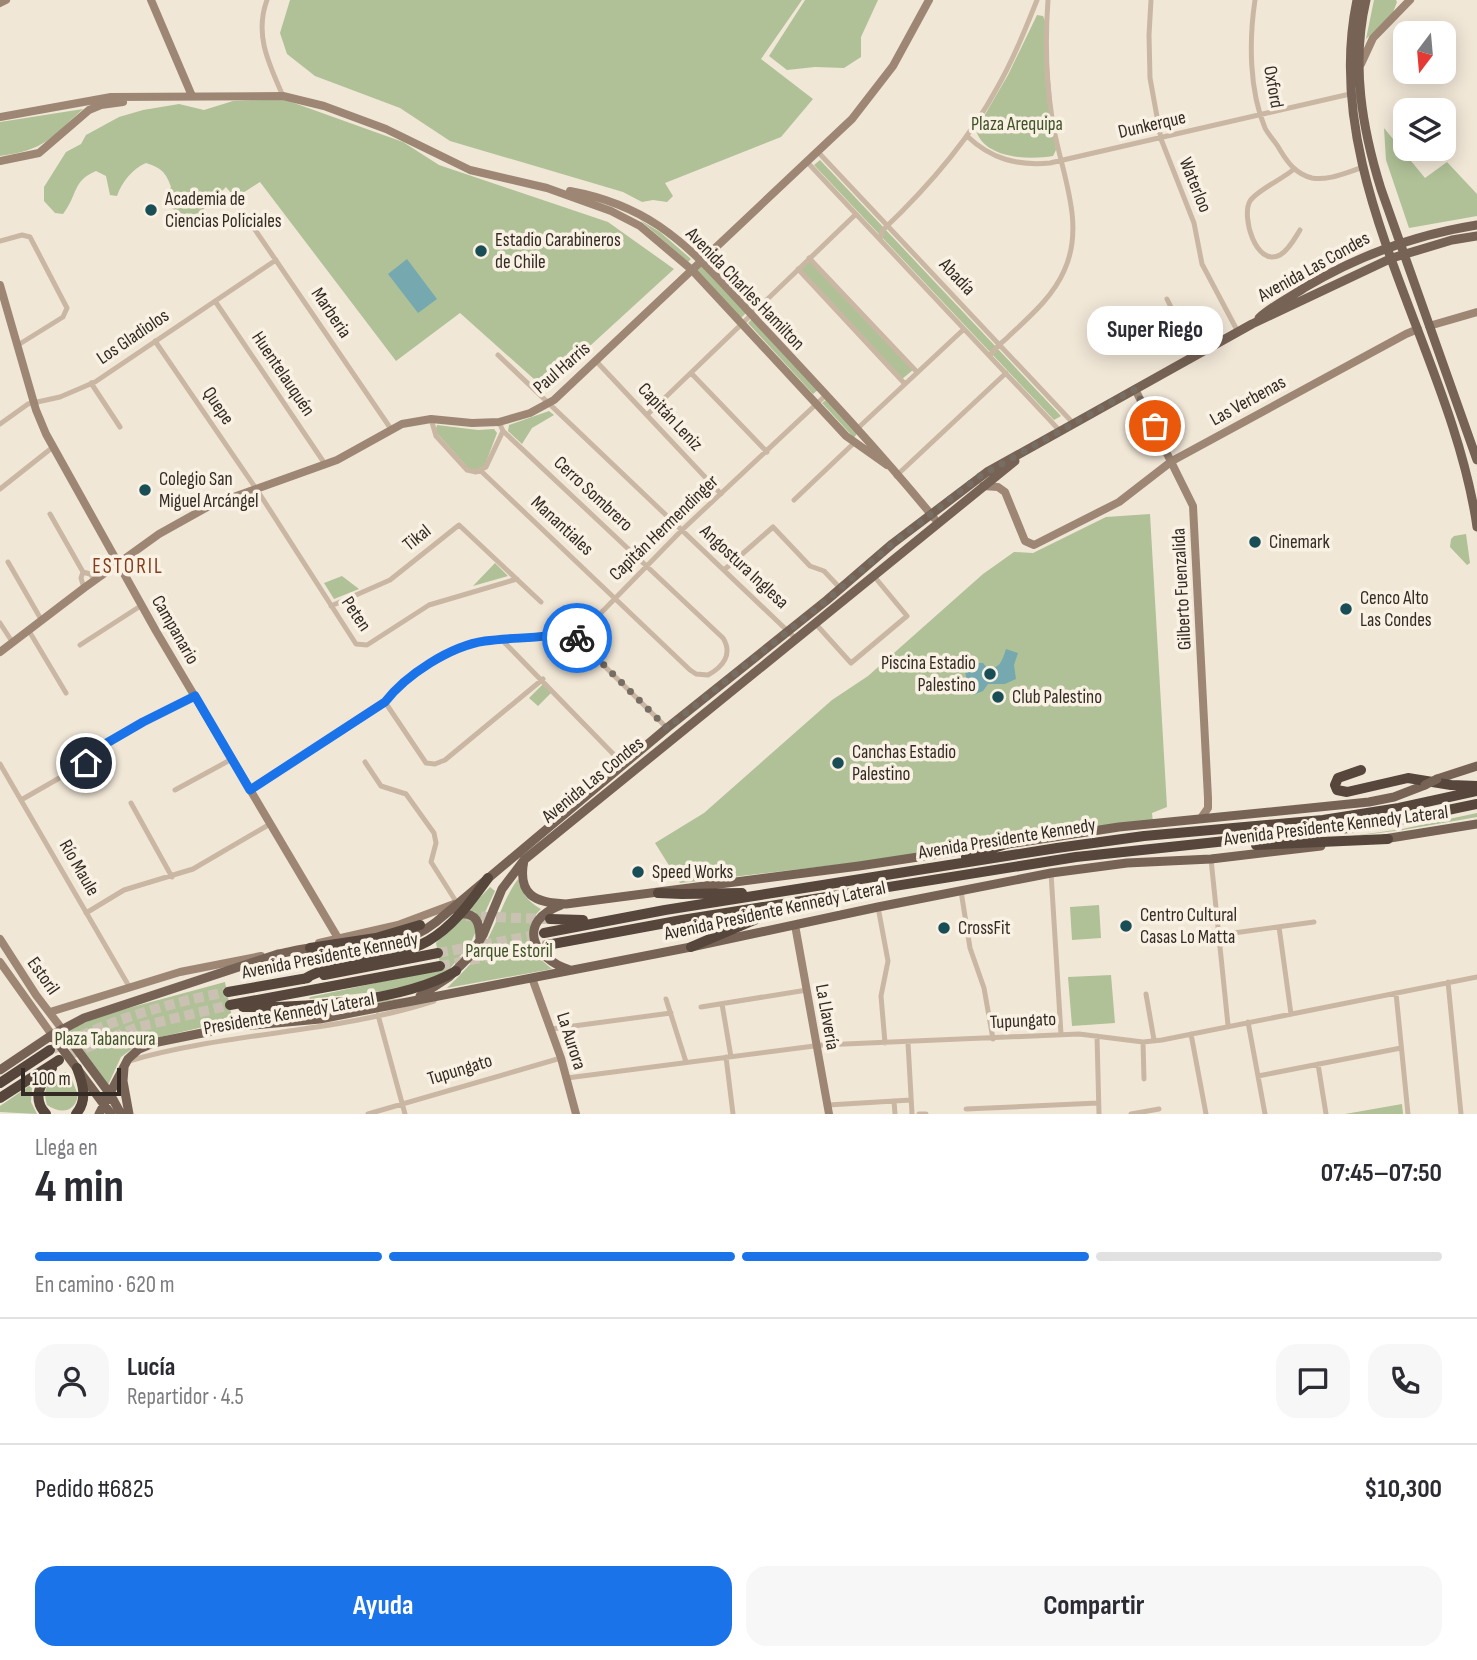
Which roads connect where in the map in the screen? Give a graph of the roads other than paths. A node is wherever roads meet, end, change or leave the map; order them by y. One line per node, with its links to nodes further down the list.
1 (6, 0): 13 (street)
2 (151, 0): 17 (street)
3 (267, 0): 18 (street)
4 (929, 0): 24 (street, Paul Harris)
5 (1037, 0): 22 (street)
6 (1048, 0): 27 (street)
7 (1151, 0): 23 (street, Waterloo)
8 (1255, 0): 20 (street, Oxford)
9 (1357, 0): 16 (main road)
10 (1366, 0): 15 (main road)
11 (1402, 0): 14 (street)
12 (1410, 0): 14 (street)
13 (0, 3)
14 (1399, 10): 15 (street)
15 (1359, 70): 39 (main road)
16 (1350, 94): 20 (street, Dunkerque); 28 (main road)
17 (192, 96): 18 (street, Avenida Charles Hamilton); 19 (street, Avenida Charles Hamilton)
18 (283, 96): 30 (street, Avenida Charles Hamilton)
19 (153, 98): 21 (street, Avenida Charles Hamilton); 25 (street, Avenida Charles Hamilton)
20 (1261, 115): 23 (street, Dunkerque); 29 (street, Oxford)
21 (0, 117)
22 (967, 136): 27 (street, Dunkerque); 34 (street)
23 (1161, 139): 27 (street, Dunkerque); 58 (street, Waterloo)
24 (818, 152): 26 (street, Paul Harris); 34 (street, Abadía)
25 (0, 161)
26 (807, 162): 31 (street, Abadía); 45 (street, Paul Harris)
27 (1060, 162): 61 (street)
28 (1364, 167): 29 (street); 40 (main road)
29 (1294, 169): 35 (street)
30 (547, 188): 45 (street, Avenida Charles Hamilton); 47 (street, Avenida Charles Hamilton)
31 (856, 214): 37 (street, Abadía); 42 (street)
32 (245, 215): 44 (street, Marberia)
33 (1477, 225): 39 (main road, Avenida Las Condes)
34 (888, 226): 37 (street); 61 (street, Abadía)
35 (1300, 230)
36 (1477, 236): 41 (main road, Avenida Las Condes)
37 (880, 239): 56 (street, Abadía)
38 (0, 241): 60 (street)
39 (1400, 242): 40 (main road, Avenida Las Condes); 41 (main road)
40 (1388, 246): 43 (main road); 53 (main road, Avenida Las Condes)
41 (1404, 254): 43 (main road, Avenida Las Condes); 55 (main road)
42 (809, 258): 46 (street); 66 (street)
43 (1392, 258): 53 (main road, Avenida Las Condes); 57 (main road)
44 (276, 260): 50 (street, Los Gladiolos); 84 (street, Marberia)
45 (702, 262): 47 (street, Paul Harris); 52 (street, Avenida Charles Hamilton)
46 (798, 269): 52 (street); 70 (street)
47 (692, 270): 54 (street, Avenida Charles Hamilton); 65 (street, Paul Harris)
48 (0, 285): 60 (street, Campanario)
49 (1167, 299): 64 (street)
50 (215, 301): 59 (street, Los Gladiolos); 94 (street, Huentelauquén)
51 (1477, 313): 55 (street)
52 (750, 314): 54 (street); 72 (street, Avenida Charles Hamilton)
53 (1252, 324): 58 (main road, Avenida Las Condes)
54 (741, 325): 67 (street); 75 (street, Avenida Charles Hamilton)
55 (1429, 326): 78 (main road)
56 (964, 329): 63 (street, Abadía); 66 (street)
57 (1418, 329): 76 (main road); 93 (street, Las Verbenas)
58 (1238, 332): 64 (main road, Avenida Las Condes)
59 (155, 341): 69 (street, Los Gladiolos); 99 (street, Quepe)
60 (17, 345): 73 (street, Campanario)
61 (1000, 345): 63 (street); 81 (street, Abadía)
62 (498, 355): 74 (street, Angostura Inglesa)
63 (990, 356): 68 (street, Abadía)
64 (1195, 356): 71 (main road, Avenida Las Condes)
65 (596, 361): 74 (street, Paul Harris); 77 (street, Capitán Leniz)
66 (917, 372): 70 (street)
67 (691, 373): 77 (street); 91 (street)
68 (1006, 373): 86 (street, Abadía); 97 (street)
69 (92, 383): 73 (street, Los Gladiolos); 83 (street)
70 (905, 384): 85 (street)
71 (1135, 389): 81 (main road, Avenida Las Condes); 93 (street, Gilberto Fuenzalida)
72 (826, 395): 75 (street, Capitán Hermendinger); 85 (street, Avenida Charles Hamilton)
73 (34, 402): 82 (street, Los Gladiolos); 89 (street, Campanario)
74 (549, 404): 80 (street, Paul Harris); 107 (street, Angostura Inglesa)
75 (817, 405): 88 (street, Avenida Charles Hamilton); 91 (street, Capitán Hermendinger)
76 (1446, 409): 78 (main road); 106 (main road)
77 (647, 415): 101 (street, Capitán Leniz)
78 (1462, 416): 92 (main road)
79 (431, 419): 80 (street, Paul Harris); 84 (street, Paul Harris); 96 (street, Manantiales)
80 (499, 422): 87 (street, Cerro Sombrero)
81 (1073, 423): 86 (main road, Avenida Las Condes)
82 (0, 424)
83 (120, 427)
84 (391, 429): 94 (street, Paul Harris)
85 (860, 430): 88 (street); 95 (street, Avenida Charles Hamilton)
86 (1060, 430): 90 (main road, Avenida Las Condes)
87 (503, 431): 96 (street); 110 (street, Cerro Sombrero)
88 (854, 443): 95 (street, Avenida Charles Hamilton); 102 (street)
89 (53, 447): 100 (street); 109 (street, Campanario)
90 (1027, 450): 98 (main road, Avenida Las Condes); 103 (main road, Avenida Las Condes)
91 (766, 452): 101 (street, Capitán Hermendinger)
92 (1477, 460)
93 (1172, 461): 98 (street, Las Verbenas); 150 (street, Gilberto Fuenzalida)
94 (326, 464): 99 (street, Paul Harris)
95 (887, 465): 97 (street, Avenida Charles Hamilton)
96 (481, 471): 118 (street, Manantiales)
97 (896, 476): 103 (street, Avenida Charles Hamilton)
98 (983, 486): 105 (main road, Avenida Las Condes)
99 (256, 488): 109 (street, Paul Harris); 121 (street, Peten)
100 (0, 489)
101 (721, 494): 107 (street, Capitán Hermendinger)
102 (794, 500)
103 (930, 513): 105 (street, Avenida Charles Hamilton); 117 (main road, Avenida Las Condes)
104 (50, 514): 112 (street)
105 (938, 523): 113 (main road, Avenida Las Condes)
106 (1477, 527)
107 (682, 530): 110 (street, Capitán Hermendinger); 111 (street, Angostura Inglesa)
108 (8, 562): 122 (street)
109 (119, 564): 115 (street, Paul Harris); 120 (street, Campanario)
110 (646, 567): 118 (street, Capitán Hermendinger); 132 (street, Cerro Sombrero)
111 (724, 570): 117 (street); 127 (street, Angostura Inglesa)
112 (83, 572): 115 (street); 116 (street)
113 (873, 575): 123 (main road, Avenida Las Condes); 123 (street)
114 (517, 579): 119 (street, Tikal); 121 (street, Peten); 121 (street, Tikal)
115 (95, 580): 116 (street, Paul Harris)
116 (84, 588): 122 (street, Paul Harris)
117 (840, 588): 127 (main road, Avenida Las Condes)
118 (615, 598): 126 (street, Capitán Hermendinger); 132 (street, Manantiales)
119 (541, 602)
120 (142, 605): 130 (street); 136 (street, Campanario)
121 (331, 606)
122 (42, 621): 125 (street, Paul Harris)
123 (814, 622): 127 (main road, Avenida Las Condes)
124 (0, 623): 129 (street)
125 (29, 631): 129 (street, Paul Harris); 135 (street)
126 (570, 632): 128 (street, Capitán Hermendinger); 138 (street)
127 (791, 634): 134 (main road, Avenida Las Condes); 145 (main road, Avenida Las Condes)
128 (502, 639): 133 (street); 137 (street, Capitán Hermendinger)
129 (12, 643): 131 (street, Paul Harris)
130 (80, 645)
131 (0, 652)
132 (716, 669): 134 (street)
133 (542, 679): 137 (street); 142 (street)
134 (726, 680): 138 (main road, Avenida Las Condes)
135 (66, 693)
136 (195, 696): 139 (street, Campanario); 149 (street)
137 (385, 702): 148 (street, Capitán Hermendinger)
138 (667, 728): 142 (main road, Avenida Las Condes)
139 (232, 759): 147 (street); 148 (street, Campanario)
140 (365, 762): 172 (street)
141 (0, 764): 149 (street, Río Maule)
142 (624, 764): 145 (street); 165 (main road, Avenida Las Condes)
143 (1477, 766): 153 (main road, Avenida Presidente Kennedy Lateral, bridge)
144 (1361, 770): 146 (highway)
145 (630, 773): 161 (main road, Avenida Las Condes)
146 (1477, 789): 162 (highway, Avenida Presidente Kennedy)
147 (175, 790)
148 (250, 790): 155 (street, Campanario)
149 (21, 800): 173 (street, Río Maule)
150 (1208, 802): 153 (street); 154 (street, Gilberto Fuenzalida)
151 (131, 803): 164 (street)
152 (1477, 804): 158 (highway, Avenida Presidente Kennedy)
153 (1227, 815): 154 (main road, Avenida Presidente Kennedy Lateral)
154 (1200, 818): 159 (main road, Avenida Presidente Kennedy Lateral)
155 (270, 824): 164 (street); 182 (street, Campanario)
156 (1477, 824): 157 (main road, Avenida Presidente Kennedy Lateral)
157 (1388, 839): 158 (highway); 160 (main road, Avenida Presidente Kennedy Lateral)
158 (1215, 843): 169 (highway, Avenida Presidente Kennedy)
159 (1006, 844): 162 (highway); 167 (main road, Avenida Presidente Kennedy Lateral)
160 (1211, 859): 163 (main road, Avenida Presidente Kennedy Lateral); 181 (street)
161 (524, 860): 170 (main road); 184 (main road, Avenida Las Condes)
162 (928, 870): 168 (highway, Avenida Presidente Kennedy)
163 (1051, 873): 166 (main road, Avenida Presidente Kennedy Lateral); 218 (street)
164 (172, 877): 173 (street)
165 (488, 878): 172 (highway)
166 (961, 891): 171 (main road, Avenida Presidente Kennedy Lateral); 222 (street)
167 (658, 892): 168 (highway); 170 (main road, Avenida Presidente Kennedy Lateral)
168 (766, 894): 175 (highway, Avenida Presidente Kennedy)
169 (793, 903): 185 (highway, Avenida Presidente Kennedy); 186 (highway)
170 (566, 904): 193 (main road)
171 (878, 907): 178 (main road, Avenida Presidente Kennedy Lateral); 225 (street)
172 (458, 909): 182 (street); 184 (main road); 187 (main road); 196 (highway)
173 (86, 913): 198 (street, Río Maule)
174 (550, 919): 175 (highway)
175 (614, 920): 180 (highway, Avenida Presidente Kennedy)
176 (1314, 922): 179 (street)
177 (420, 925): 187 (highway)
178 (795, 925): 186 (main road, Avenida Presidente Kennedy Lateral); 199 (street, La Llavería)
179 (1279, 926): 181 (street); 212 (street)
180 (544, 933)
181 (1219, 935): 215 (street)
182 (338, 938): 187 (street)
183 (0, 939): 210 (street, Estoril)
184 (480, 942): 192 (main road, Avenida Las Condes)
185 (547, 945)
186 (691, 947): 193 (main road, Avenida Presidente Kennedy Lateral)
187 (310, 948): 189 (main road)
188 (438, 953): 196 (highway, Avenida Presidente Kennedy)
189 (278, 954): 198 (street); 216 (main road)
190 (0, 962): 220 (street, Estoril)
191 (440, 966): 207 (highway, Avenida Presidente Kennedy)
192 (456, 971): 205 (main road, Avenida Las Condes); 208 (highway)
193 (572, 971): 195 (main road, Avenida Presidente Kennedy Lateral)
194 (1477, 977): 197 (street, Tupungato)
195 (532, 978): 201 (main road, Avenida Presidente Kennedy Lateral); 217 (street, La Aurora)
196 (304, 979): 200 (highway, Avenida Presidente Kennedy)
197 (1448, 982): 202 (street, Tupungato); 271 (street)
198 (131, 988): 210 (street)
199 (807, 990): 206 (street); 227 (street, La Llavería)
200 (228, 992)
201 (456, 993): 205 (main road, Avenida Presidente Kennedy Lateral); 213 (street, Presidente Kennedy Lateral)
202 (1396, 993): 212 (street, Tupungato); 228 (street)
203 (1146, 994): 223 (street)
204 (666, 999): 211 (street)
205 (408, 1001): 232 (main road, Avenida Presidente Kennedy Lateral)
206 (722, 1004): 209 (street); 230 (street)
207 (230, 1005)
208 (243, 1007)
209 (701, 1007)
210 (50, 1012): 216 (street, Estoril)
211 (671, 1013): 217 (street); 233 (street)
212 (1291, 1014): 214 (street, Tupungato)
213 (378, 1015): 232 (street, Presidente Kennedy Lateral); 247 (street)
214 (1248, 1022): 215 (street, Tupungato); 237 (street)
215 (1228, 1025): 219 (street, Tupungato)
216 (62, 1029): 220 (main road); 241 (main road)
217 (551, 1029): 231 (street, La Aurora)
218 (1061, 1034): 221 (street, Tupungato); 222 (street, Tupungato)
219 (1191, 1034): 223 (street, Tupungato); 267 (street)
220 (51, 1035): 235 (main road); 236 (main road)
221 (1097, 1037): 224 (street, Tupungato); 245 (street)
222 (993, 1039): 226 (street, Tupungato)
223 (1154, 1040): 224 (street, Tupungato)
224 (1143, 1041): 239 (street)
225 (885, 1043): 226 (street, Tupungato); 227 (street, Tupungato)
226 (908, 1043): 243 (street)
227 (817, 1046): 230 (street, Tupungato); 248 (street, La Llavería)
228 (1402, 1048): 234 (street); 270 (street)
229 (50, 1050): 240 (highway)
230 (729, 1057): 233 (street, Tupungato); 260 (street)
231 (561, 1058): 238 (street, La Aurora); 247 (street, Tupungato)
232 (125, 1062): 241 (main road); 256 (main road)
233 (685, 1062): 238 (street, Tupungato)
234 (1318, 1064): 237 (street); 269 (street)
235 (77, 1068): 246 (main road); 252 (highway)
236 (0, 1070)
237 (1258, 1076): 268 (street)
238 (567, 1078): 259 (street, La Aurora)
239 (1144, 1079)
240 (0, 1083)
241 (110, 1094): 246 (main road); 255 (main road)
242 (0, 1098): 251 (highway)
243 (911, 1100): 244 (street); 262 (street)
244 (894, 1101): 248 (street); 261 (street)
245 (1098, 1103): 249 (street); 265 (street)
246 (106, 1104): 253 (main road); 254 (main road)
247 (402, 1104): 257 (street, Tupungato); 258 (street)
248 (829, 1109)
249 (966, 1109)
250 (1159, 1109): 266 (street)
251 (46, 1114)
252 (76, 1114)
253 (99, 1114)
254 (111, 1114)
255 (121, 1114)
256 (129, 1114)
257 (368, 1114)
258 (405, 1114)
259 (576, 1114)
260 (733, 1114)
261 (895, 1114)
262 (912, 1114)
263 (919, 1114): 264 (street)
264 (926, 1114)
265 (1099, 1114)
266 (1131, 1114)
267 (1206, 1114)
268 (1265, 1114)
269 (1326, 1114)
270 (1408, 1114)
271 (1461, 1114)

